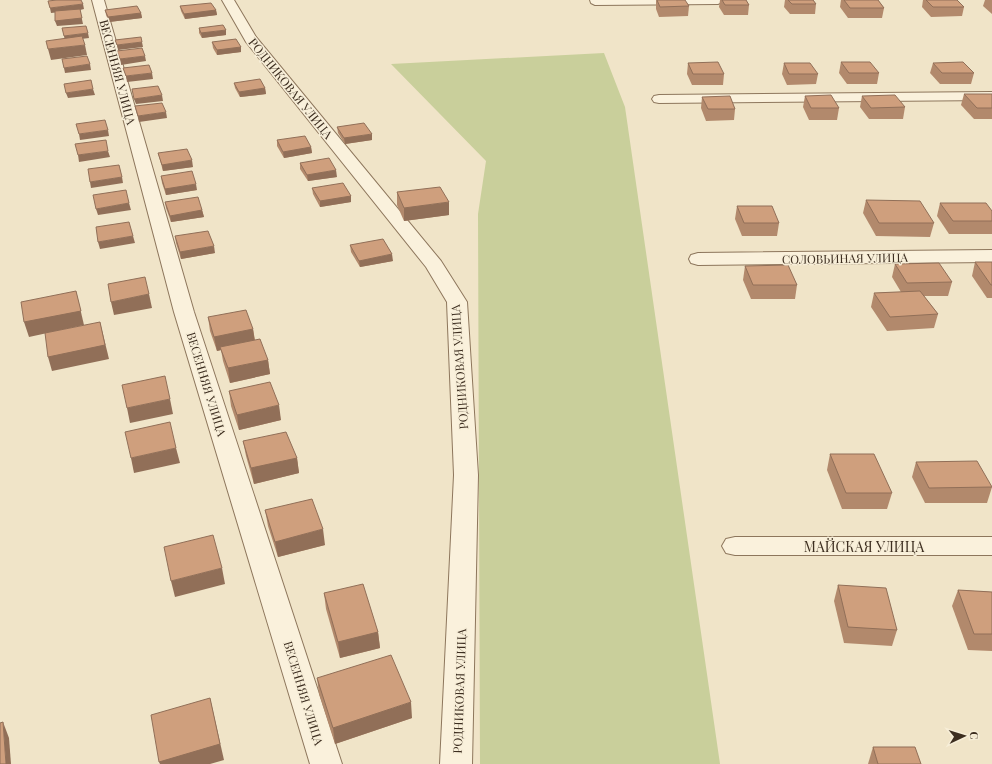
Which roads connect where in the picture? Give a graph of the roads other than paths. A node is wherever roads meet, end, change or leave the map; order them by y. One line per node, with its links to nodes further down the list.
1 (98, 0): 11 (street, ВЕСЕННЯЯ УЛИЦА)
2 (228, 0): 12 (street, РОДНИКОВАЯ УЛИЦА)
3 (718, 0): 4 (street)
4 (595, 1)
5 (992, 96): 6 (street)
6 (659, 99)
7 (992, 256): 8 (street, СОЛОВЬИНАЯ УЛИЦА)
8 (698, 259)
9 (735, 546): 10 (street, МАЙСКАЯ УЛИЦА)
10 (992, 546)
11 (326, 764)
12 (456, 764)

